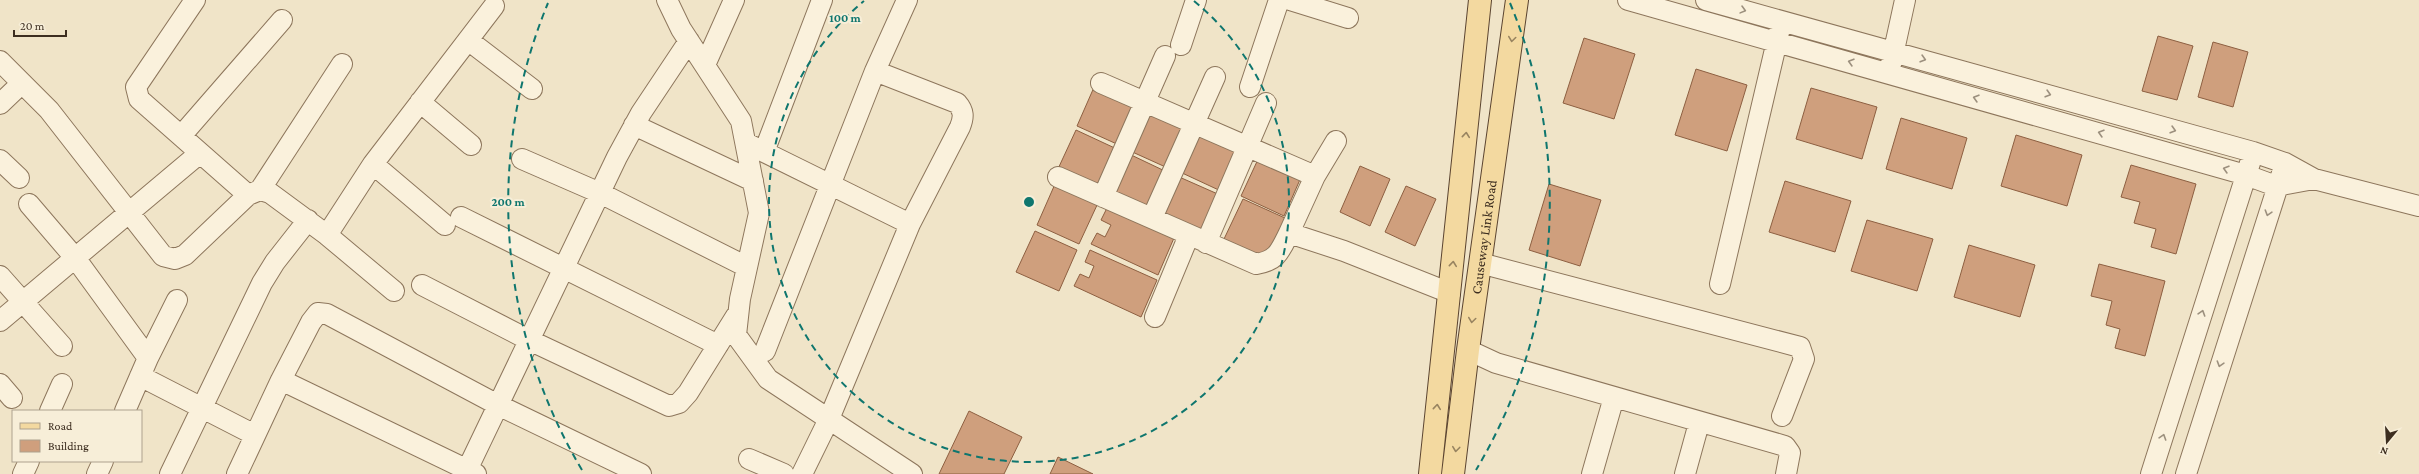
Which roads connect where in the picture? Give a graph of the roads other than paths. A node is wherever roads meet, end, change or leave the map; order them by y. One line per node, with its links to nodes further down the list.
1 (194, 0): 40 (street)
2 (667, 0): 19 (street)
3 (734, 0): 26 (street)
4 (822, 0): 45 (street)
5 (907, 0): 27 (street)
6 (1196, 0): 21 (street)
7 (1278, 0): 32 (street)
8 (1290, 0): 15 (street)
9 (1480, 0): 80 (main road, Causeway Link Road, one-way to 9)
10 (1517, 0): 73 (main road, Causeway Link Road, one-way to 73)
11 (1628, 0): 20 (street)
12 (1706, 0): 17 (street, one-way to 17)
13 (1905, 0): 22 (street)
14 (494, 6): 18 (street)
15 (1348, 18)
16 (282, 20): 40 (street)
17 (1781, 20): 20 (street); 22 (street)
18 (468, 40): 33 (street); 34 (street)
19 (689, 41): 26 (street); 39 (street)
20 (1778, 41): 28 (street, one-way to 20); 77 (street)
21 (1181, 45)
22 (1893, 51): 28 (street); 46 (street, one-way to 46)
23 (1165, 56): 35 (street)
24 (0, 61): 30 (street)
25 (342, 64): 60 (street)
26 (705, 65): 42 (street)
27 (875, 71): 58 (street); 68 (street)
28 (1890, 73): 52 (street, one-way to 28)
29 (1215, 77): 38 (street)
30 (22, 83): 37 (street); 65 (street)
31 (1101, 83): 35 (street)
32 (1250, 87)
33 (532, 89)
34 (420, 102): 43 (street); 51 (street)
35 (1146, 102): 38 (street); 62 (street)
36 (1266, 103): 44 (street)
37 (0, 104)
38 (1194, 124): 44 (street); 66 (street)
39 (634, 125): 57 (street); 61 (street)
40 (181, 136): 47 (street)
41 (1336, 141): 53 (street)
42 (746, 143): 45 (street); 57 (street)
43 (471, 145)
44 (1246, 147): 53 (street); 71 (street)
45 (764, 152): 58 (street)
46 (2253, 152): 50 (street); 52 (street)
47 (200, 153): 60 (street); 65 (street)
48 (522, 159): 61 (street)
49 (0, 160): 55 (street)
50 (2285, 163): 56 (street); 59 (street)
51 (373, 164): 70 (street); 75 (street)
52 (2246, 175): 59 (street); 121 (street, one-way to 52)
53 (1315, 176): 69 (street)
54 (1058, 177): 62 (street)
55 (19, 178)
56 (2314, 179): 59 (street); 64 (street)
57 (753, 181): 74 (street)
58 (829, 184): 68 (street); 90 (street)
59 (2276, 186): 122 (street, one-way to 122)
60 (254, 193): 65 (street); 67 (street)
61 (600, 193): 74 (street); 75 (street)
62 (1103, 197): 66 (street)
63 (30, 204): 72 (street)
64 (2419, 206)
65 (129, 213): 72 (street)
66 (1152, 218): 71 (street)
67 (308, 220): 70 (street); 97 (street)
68 (910, 224): 101 (street)
69 (1289, 233): 71 (street); 80 (street)
70 (327, 235): 79 (street)
71 (1198, 239): 84 (street)
72 (76, 259): 82 (street); 91 (street)
73 (1480, 263): 89 (main road, Causeway Link Road, one-way to 89); 100 (street)
74 (747, 267): 83 (street)
75 (564, 268): 86 (street); 87 (street)
76 (0, 276): 82 (street)
77 (1720, 284)
78 (422, 285): 86 (street)
79 (394, 291)
80 (1450, 293): 116 (main road, Causeway Link Road, one-way to 80)
81 (177, 300): 91 (street)
82 (24, 302): 85 (street); 88 (street)
83 (738, 313): 87 (street); 101 (street)
84 (1155, 317)
85 (0, 321)
86 (529, 340): 87 (street); 96 (street)
87 (718, 345)
88 (62, 346)
89 (1468, 350): 95 (street); 117 (main road, Causeway Link Road, one-way to 117)
90 (765, 351)
91 (148, 358): 92 (street)
92 (140, 376): 97 (street); 99 (street)
93 (281, 380): 96 (street); 103 (street); 107 (street)
94 (62, 384): 98 (street)
95 (1614, 397): 102 (street); 118 (street)
96 (498, 405): 107 (street); 112 (street)
97 (202, 407): 103 (street); 110 (street)
98 (50, 410)
99 (125, 410)
100 (1782, 416)
101 (829, 419): 114 (street); 115 (street)
102 (1699, 423): 119 (street); 120 (street)
103 (255, 435): 111 (street)
104 (749, 459): 113 (street)
105 (29, 462): 108 (street)
106 (103, 462): 109 (street)
107 (471, 472)
108 (23, 474)
109 (97, 474)
110 (170, 474)
111 (237, 474)
112 (641, 474)
113 (784, 474)
114 (802, 474)
115 (912, 474)
116 (1430, 474)
117 (1453, 474)
118 (1592, 474)
119 (1685, 474)
120 (1786, 474)
121 (2151, 474)
122 (2186, 474)

